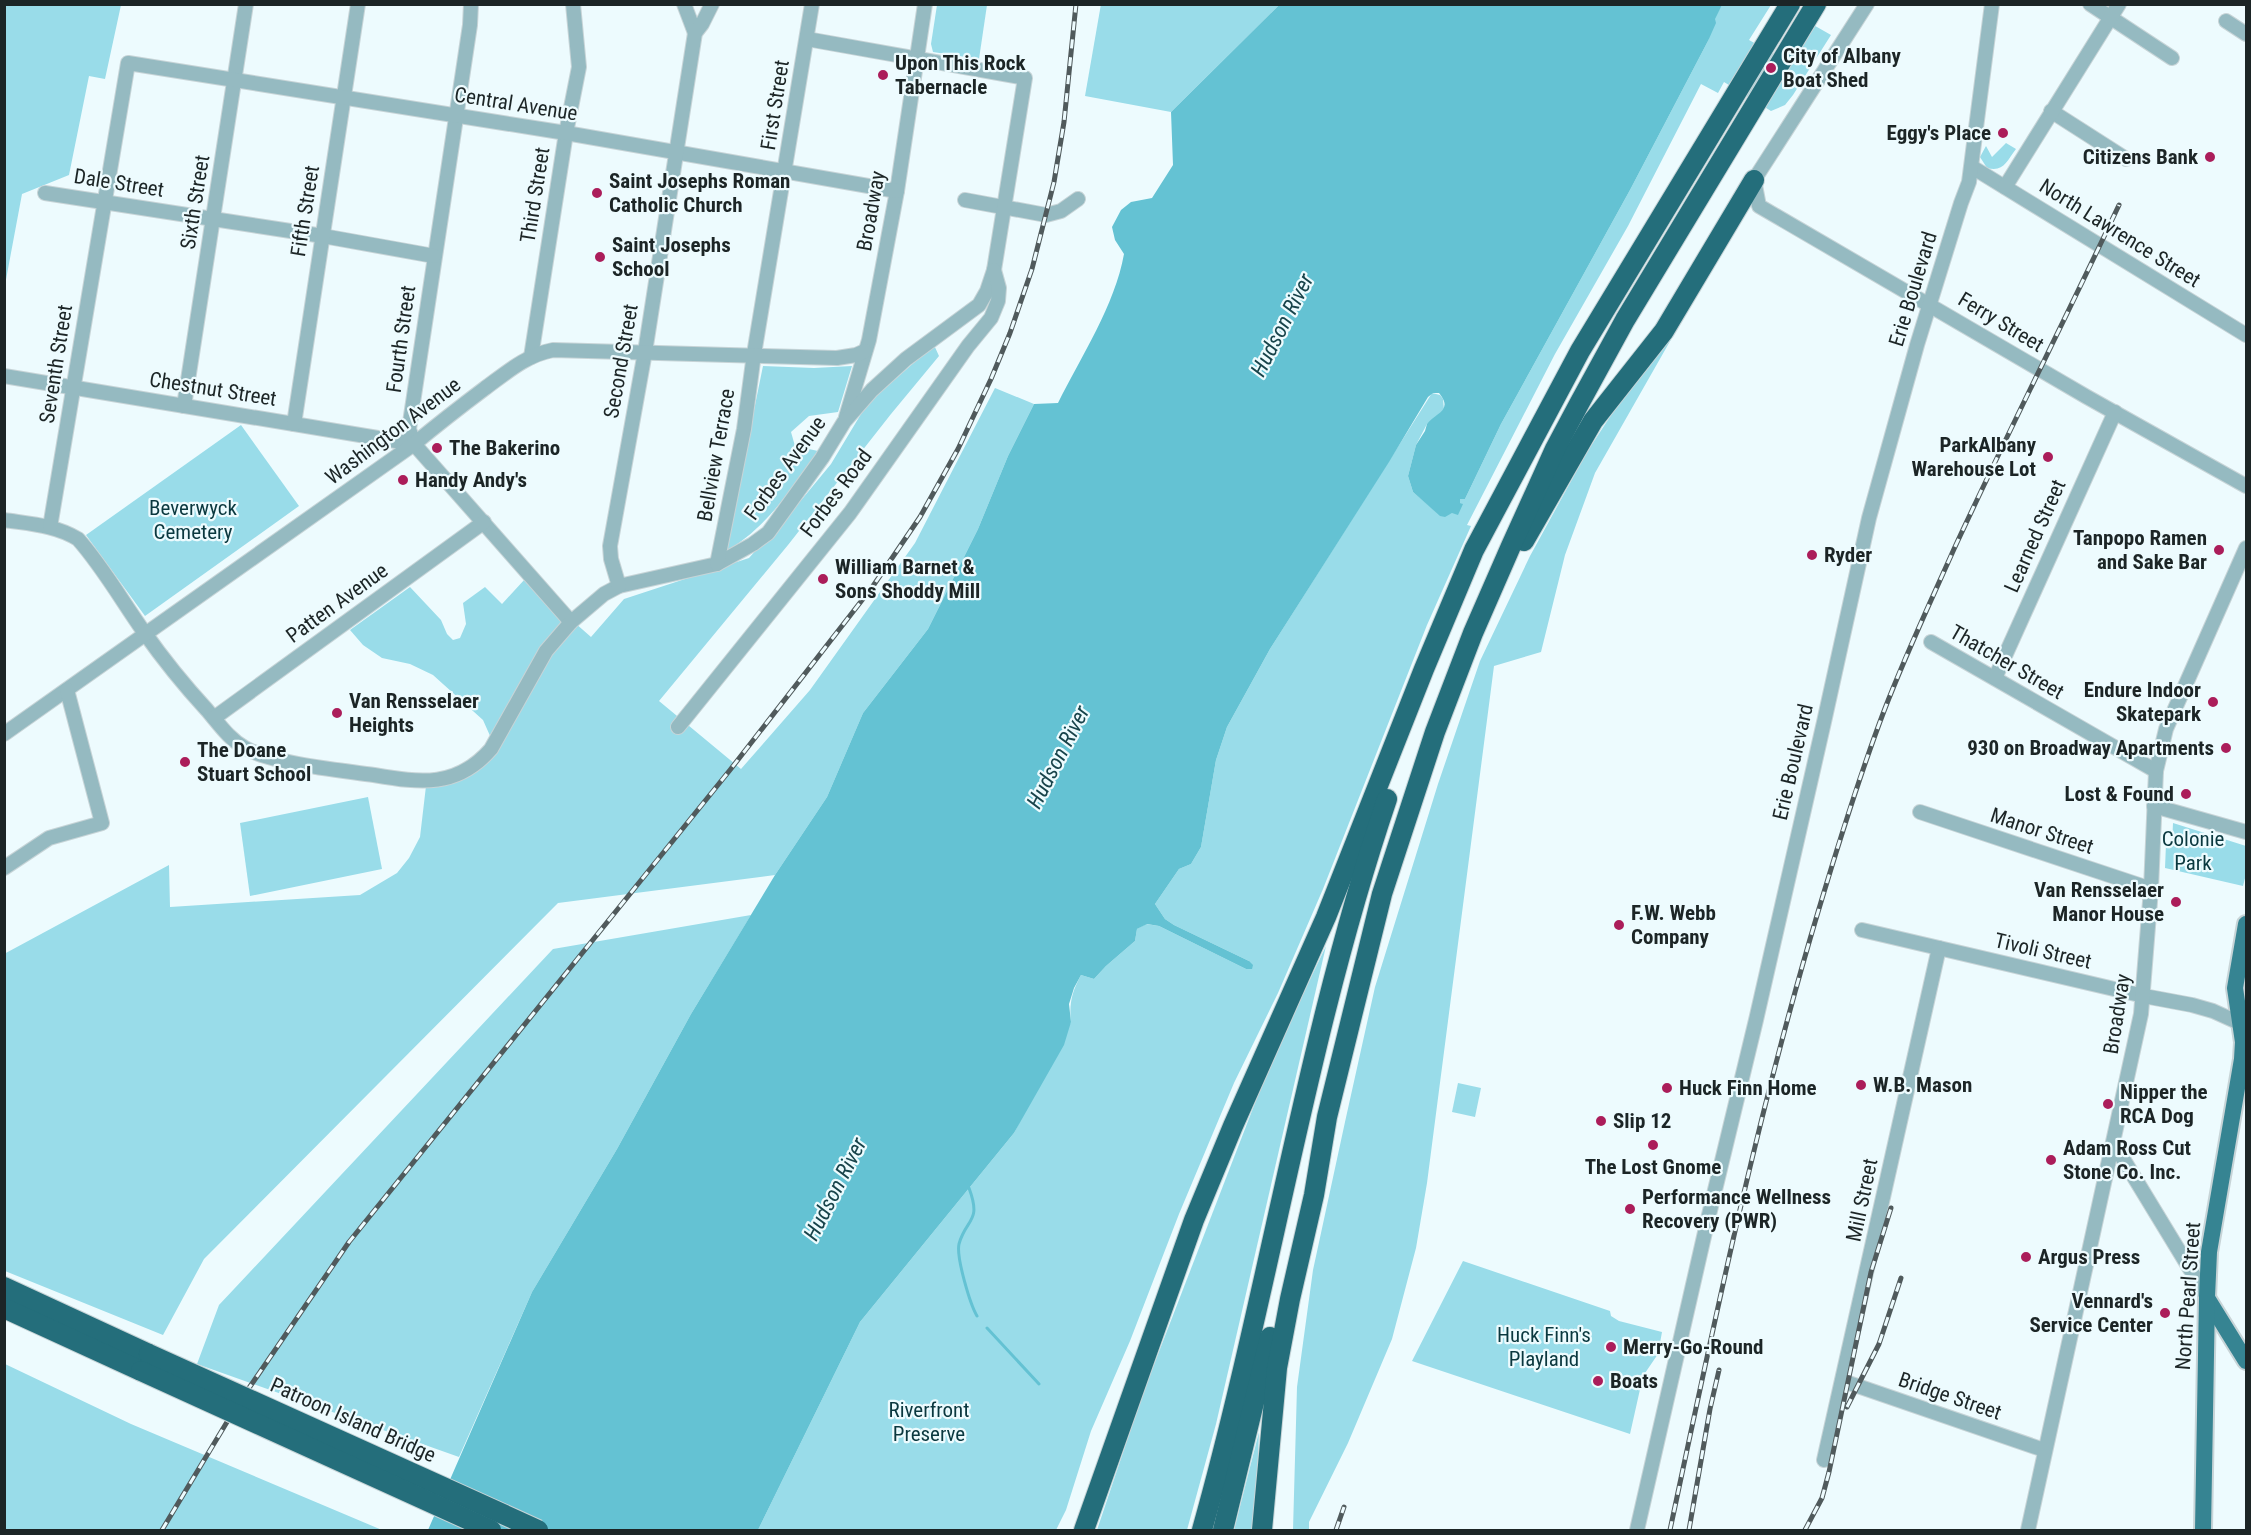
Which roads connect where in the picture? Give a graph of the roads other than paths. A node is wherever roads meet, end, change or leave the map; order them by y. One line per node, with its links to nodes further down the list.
1 (246, 4): 23 (street, Sixth Street)
2 (358, 4): 24 (street, Fifth Street)
3 (471, 4): 26 (street, Fourth Street)
4 (573, 4): 27 (street, Third Street)
5 (684, 4): 17 (street)
6 (712, 4): 17 (street, Second Street)
7 (812, 4): 19 (street, First Street)
8 (925, 4): 21 (street, Broadway)
9 (1790, 4): 58 (highway)
10 (1816, 4): 66 (highway)
11 (1867, 4): 32 (street)
12 (1992, 4): 30 (street, Erie Boulevard)
13 (2090, 4): 15 (street)
14 (2119, 4): 15 (street)
15 (2110, 18): 20 (street); 25 (street)
16 (2226, 21): 18 (street)
17 (694, 33): 28 (street, Second Street)
18 (2247, 34)
19 (807, 39): 21 (street); 31 (street, First Street)
20 (2172, 58)
21 (916, 59): 34 (street, Broadway); 39 (street, Forbes Avenue)
22 (128, 63): 23 (street, Central Avenue); 38 (street, Seventh Street)
23 (236, 79): 24 (street, Central Avenue); 40 (street, Sixth Street)
24 (344, 97): 26 (street, Central Avenue); 41 (street, Fifth Street)
25 (2051, 111): 29 (street); 33 (street)
26 (456, 115): 27 (street, Central Avenue); 42 (street, Fourth Street)
27 (566, 133): 28 (street, Central Avenue); 49 (street, Third Street)
28 (676, 152): 31 (street, Central Avenue); 47 (street, Second Street)
29 (2126, 159)
30 (1972, 167): 33 (street, North Lawrence Street); 44 (street, Erie Boulevard)
31 (786, 172): 34 (street, Central Avenue); 48 (street, First Street)
32 (1754, 180): 44 (street, Ferry Street); 66 (highway)
33 (2005, 187): 45 (street, North Lawrence Street)
34 (897, 191): 46 (street, Broadway)
35 (45, 193): 38 (street, Dale Street)
36 (965, 200): 39 (street)
37 (1078, 200): 39 (street)
38 (104, 202): 40 (street, Dale Street); 51 (street, Seventh Street)
39 (1004, 208): 43 (street, Forbes Avenue)
40 (214, 219): 41 (street, Dale Street); 52 (street, Sixth Street)
41 (323, 236): 42 (street, Dale Street); 55 (street, Fifth Street)
42 (434, 256): 56 (street, Fourth Street)
43 (994, 270): 54 (street, Forbes Avenue); 73 (street, Forbes Road)
44 (1931, 304): 53 (street, Ferry Street); 108 (street, Erie Boulevard)
45 (2247, 335)
46 (865, 351): 48 (street, Washington Avenue); 54 (street, Broadway)
47 (645, 352): 48 (street, Washington Avenue); 49 (street, Washington Avenue); 65 (street, Second Street)
48 (754, 354): 63 (street, Bellview Terrace)
49 (531, 357): 56 (street, Washington Avenue)
50 (4, 376): 51 (street, Chestnut Street)
51 (74, 387): 52 (street, Chestnut Street); 61 (street, Seventh Street)
52 (184, 406): 55 (street, Chestnut Street)
53 (2115, 412): 57 (street, Ferry Street); 70 (street, Learned Street)
54 (844, 422): 63 (street, Forbes Avenue)
55 (294, 424): 56 (street, Chestnut Street)
56 (414, 444): 60 (street); 68 (street, Washington Avenue)
57 (2247, 486)
58 (1509, 487): 96 (highway); 104 (highway)
59 (4, 520): 61 (street)
60 (484, 522): 67 (street); 72 (street, Patten Avenue)
61 (51, 527): 68 (street)
62 (2247, 548): 64 (street, Broadway)
63 (717, 564): 65 (street, Forbes Avenue)
64 (2241, 574): 75 (street, Broadway)
65 (619, 586): 67 (street, Forbes Avenue)
66 (1487, 599): 86 (highway)
67 (571, 622): 72 (street, Forbes Avenue)
68 (146, 635): 71 (street, Washington Avenue); 72 (street, Forbes Avenue)
69 (1931, 642): 70 (street, Thatcher Street)
70 (1995, 678): 75 (street, Thatcher Street)
71 (68, 690): 74 (street, Washington Avenue); 79 (street)
72 (214, 718)
73 (678, 727)
74 (4, 734)
75 (2156, 771): 76 (street, Broadway)
76 (2154, 806): 78 (street); 80 (street, Broadway)
77 (1920, 812): 80 (street, Manor Street)
78 (2247, 832)
79 (4, 868)
80 (2151, 889): 84 (street, Broadway)
81 (2247, 924): 85 (main road, North Pearl Street)
82 (1862, 930): 83 (street, Tivoli Street)
83 (1939, 948): 84 (street, Tivoli Street); 95 (street, Mill Street)
84 (2144, 996): 85 (street, Tivoli Street); 87 (street, Broadway)
85 (2243, 1025): 90 (main road, North Pearl Street)
86 (1327, 1117): 99 (highway); 105 (highway)
87 (2114, 1144): 90 (street); 97 (street, Broadway)
88 (4, 1277): 92 (highway)
89 (4, 1287): 92 (highway)
90 (2207, 1297): 93 (main road); 110 (main road, North Pearl Street)
91 (4, 1308): 94 (highway)
92 (80, 1323): 94 (highway)
93 (2247, 1361)
94 (145, 1362): 100 (highway, Patroon Island Bridge, bridge); 101 (highway, Patroon Island Bridge, bridge)
95 (1843, 1381): 97 (street, Bridge Street); 98 (street, Mill Street)
96 (1113, 1445): 102 (highway); 103 (highway)
97 (2044, 1450): 109 (street, Broadway)
98 (1824, 1460)
99 (1266, 1486): 106 (highway); 107 (highway)
100 (491, 1530)
101 (538, 1530)
102 (1076, 1530)
103 (1084, 1530)
104 (1202, 1530)
105 (1223, 1530)
106 (1262, 1530)
107 (1270, 1530)
108 (1637, 1530)
109 (2028, 1530)
110 (2204, 1530)

